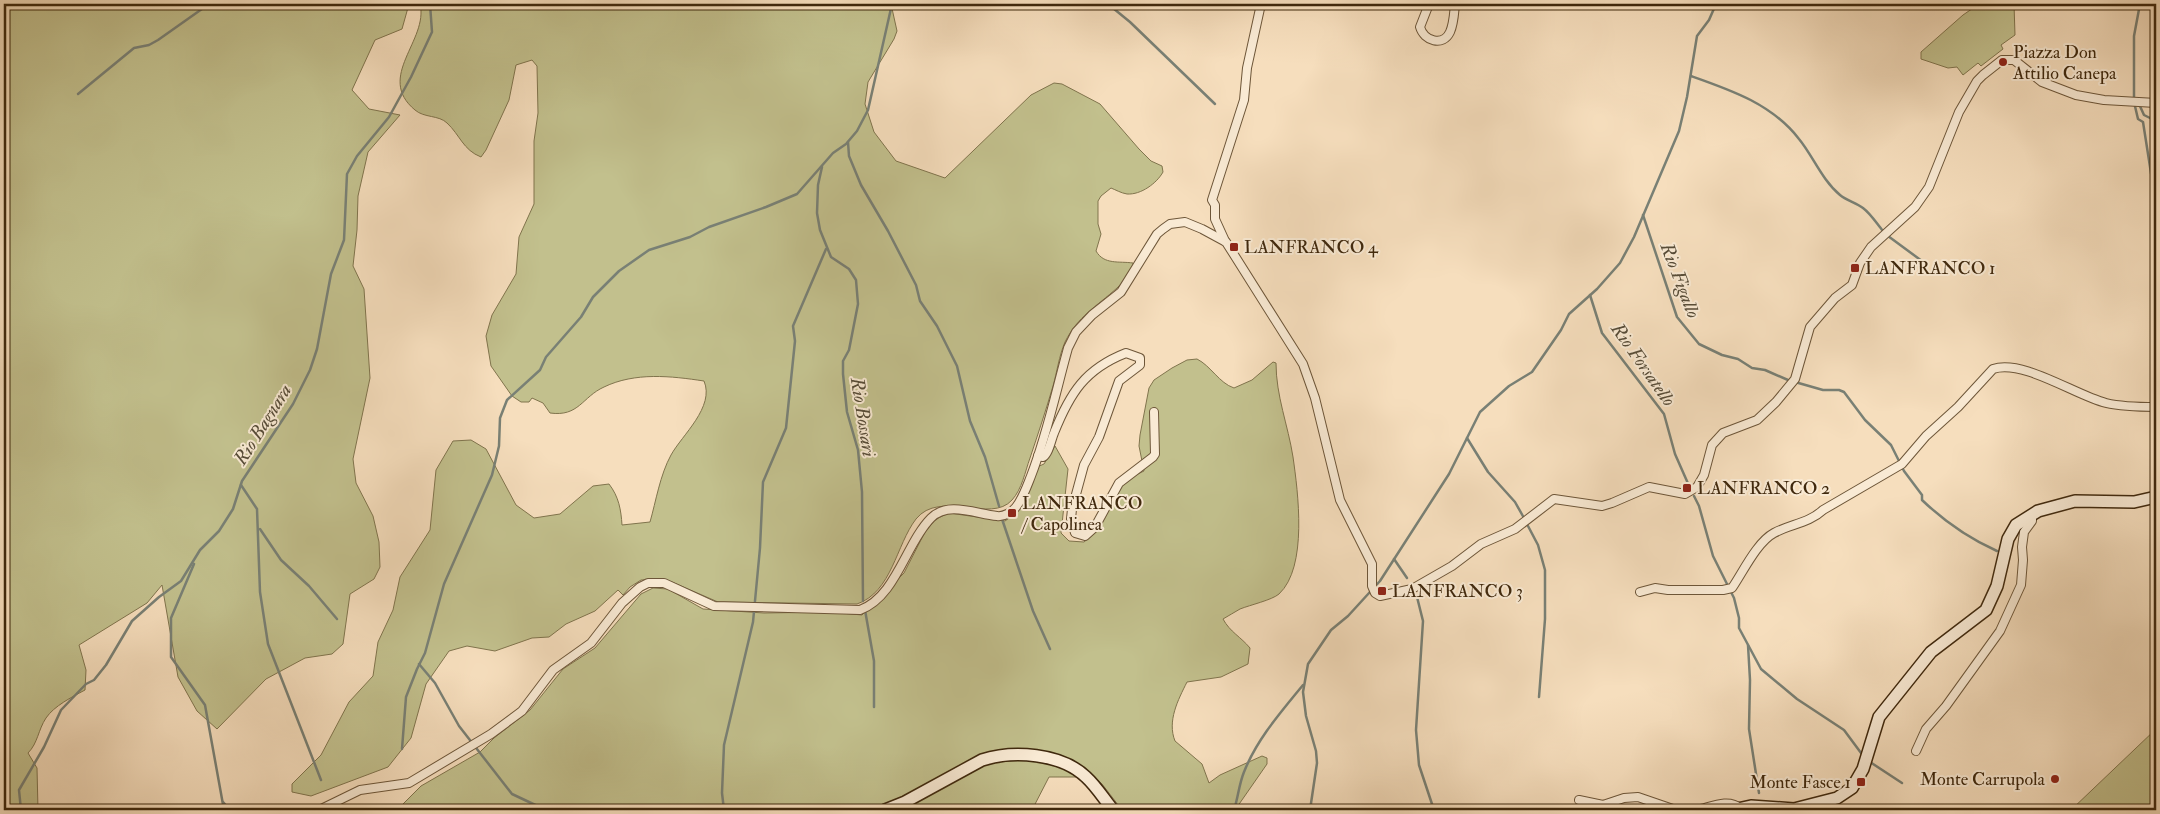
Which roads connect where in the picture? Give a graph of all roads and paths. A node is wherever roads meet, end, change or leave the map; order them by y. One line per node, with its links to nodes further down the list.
1 (1261, 4): 5 (street)
2 (1429, 4): 3 (street)
3 (1455, 4)
4 (2156, 103): 5 (street)
5 (1226, 242): 8 (street)
6 (2156, 407): 11 (street)
7 (1154, 412): 8 (street)
8 (1038, 456): 15 (street)
9 (2156, 497): 10 (main road)
10 (2032, 514): 12 (street); 14 (main road)
11 (1640, 592)
12 (1916, 751)
13 (1579, 800): 18 (street)
14 (1736, 809): 19 (street)
15 (319, 810)
16 (885, 810): 17 (main road)
17 (1113, 810)
18 (1686, 810)
19 (1697, 810)

